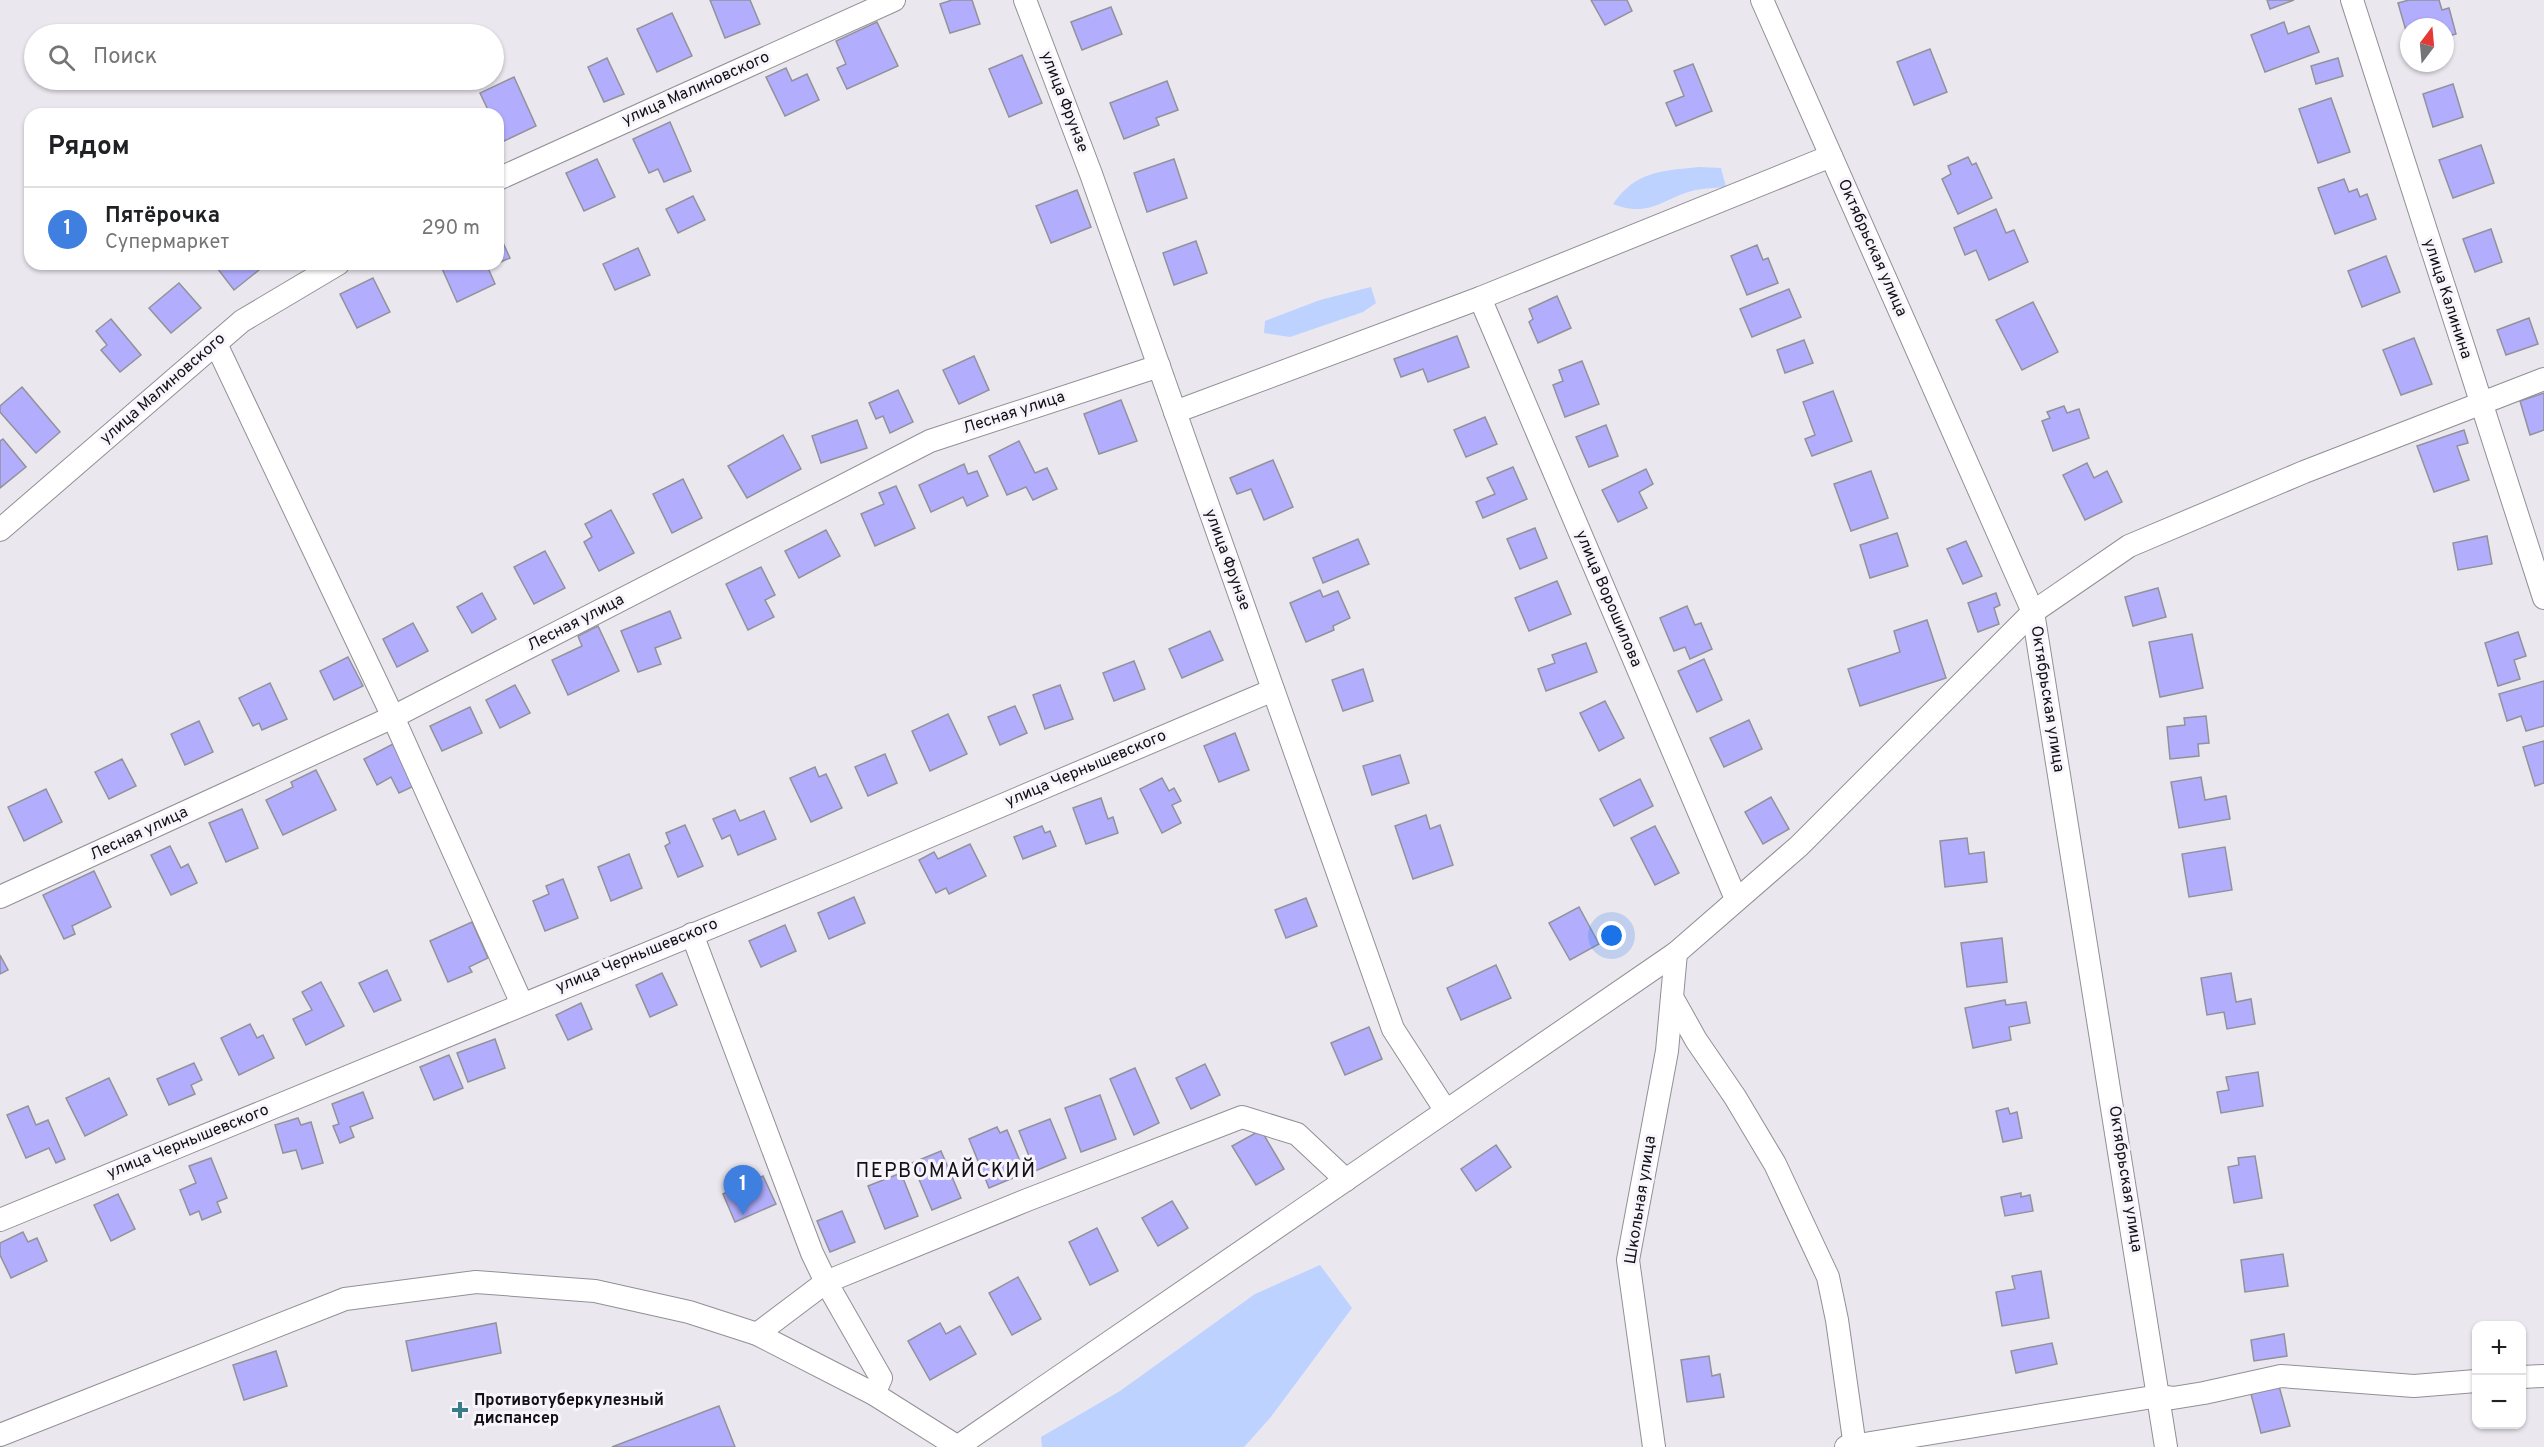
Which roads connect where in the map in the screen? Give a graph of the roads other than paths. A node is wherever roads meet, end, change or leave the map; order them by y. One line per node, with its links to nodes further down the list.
1 (894, 0): 6 (street, улица Малиновского)
2 (1025, 0): 10 (street, улица Фрунзе)
3 (1762, 0): 5 (street, Октябрьская улица)
4 (2352, 0): 12 (street, улица Калинина)
5 (1831, 156): 8 (street); 16 (street, Октябрьская улица)
6 (504, 176)
7 (328, 270): 9 (street, улица Малиновского)
8 (1480, 298): 13 (street); 20 (street, улица Ворошилова)
9 (216, 344): 14 (street, улица Малиновского); 18 (street)
10 (1159, 366): 13 (street, улица Фрунзе); 18 (street, Лесная улица)
11 (2544, 379): 12 (street)
12 (2480, 404): 15 (street, улица Калинина); 16 (street)
13 (1175, 412): 17 (street, улица Фрунзе)
14 (0, 530)
15 (2544, 598)
16 (2033, 612): 20 (street); 34 (street, Октябрьская улица)
17 (1273, 690): 21 (street, улица Чернышевского); 25 (street, улица Фрунзе)
18 (393, 717): 19 (street, Лесная улица); 24 (street)
19 (0, 897)
20 (1736, 899): 22 (street)
21 (692, 934): 24 (street, улица Чернышевского); 28 (street)
22 (1676, 953): 23 (street, Школьная улица); 25 (street)
23 (1672, 997): 37 (street, Школьная улица); 38 (street)
24 (522, 1004): 27 (street, улица Чернышевского)
25 (1446, 1111): 26 (street)
26 (1346, 1180): 28 (street); 36 (street)
27 (0, 1220)
28 (826, 1282): 29 (street); 33 (street)
29 (757, 1334): 33 (street); 35 (street)
30 (2544, 1376): 31 (street)
31 (2526, 1377)
32 (2472, 1381): 34 (street)
33 (874, 1394): 36 (street)
34 (2159, 1396): 38 (street); 39 (street, Октябрьская улица)
35 (0, 1435)
36 (957, 1447)
37 (1654, 1447)
38 (1852, 1447)
39 (2166, 1447)

